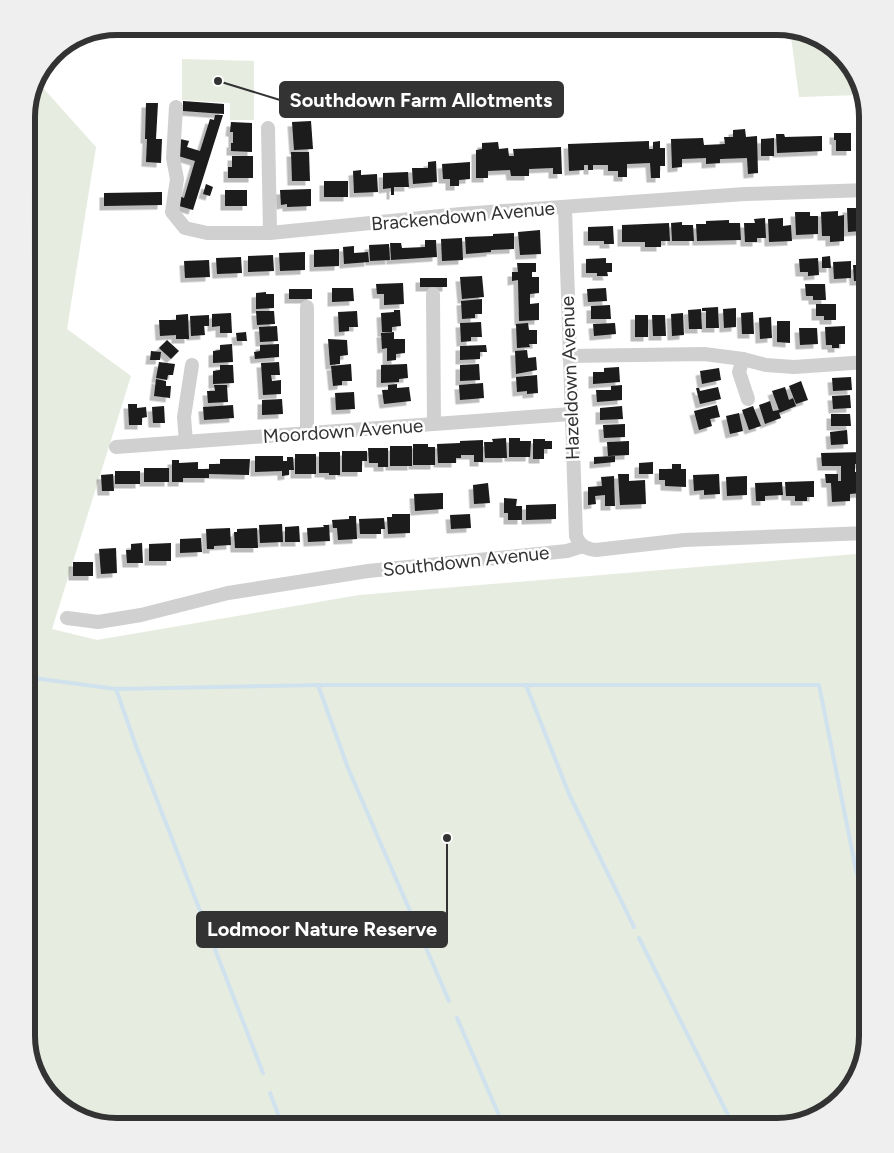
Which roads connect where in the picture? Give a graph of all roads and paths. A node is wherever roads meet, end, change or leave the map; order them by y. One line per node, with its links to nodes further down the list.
1 (176, 107): 5 (street, Brackendown Avenue)
2 (268, 128): 5 (street)
3 (859, 190): 4 (street, Brackendown Avenue)
4 (565, 208): 5 (street, Brackendown Avenue); 8 (street, Hazeldown Avenue)
5 (270, 233)
6 (433, 294): 14 (street)
7 (307, 307): 15 (street)
8 (569, 356): 9 (street); 13 (street, Hazeldown Avenue)
9 (742, 358): 10 (street); 12 (street)
10 (859, 363)
11 (192, 365): 16 (street)
12 (748, 399)
13 (571, 414): 14 (street, Moordown Avenue); 19 (street, Hazeldown Avenue)
14 (434, 424): 15 (street, Moordown Avenue)
15 (307, 433): 16 (street, Moordown Avenue)
16 (186, 442): 17 (street, Moordown Avenue)
17 (116, 447)
18 (859, 534): 19 (street, Southdown Avenue)
19 (583, 546): 20 (street, Southdown Avenue)
20 (67, 618)

